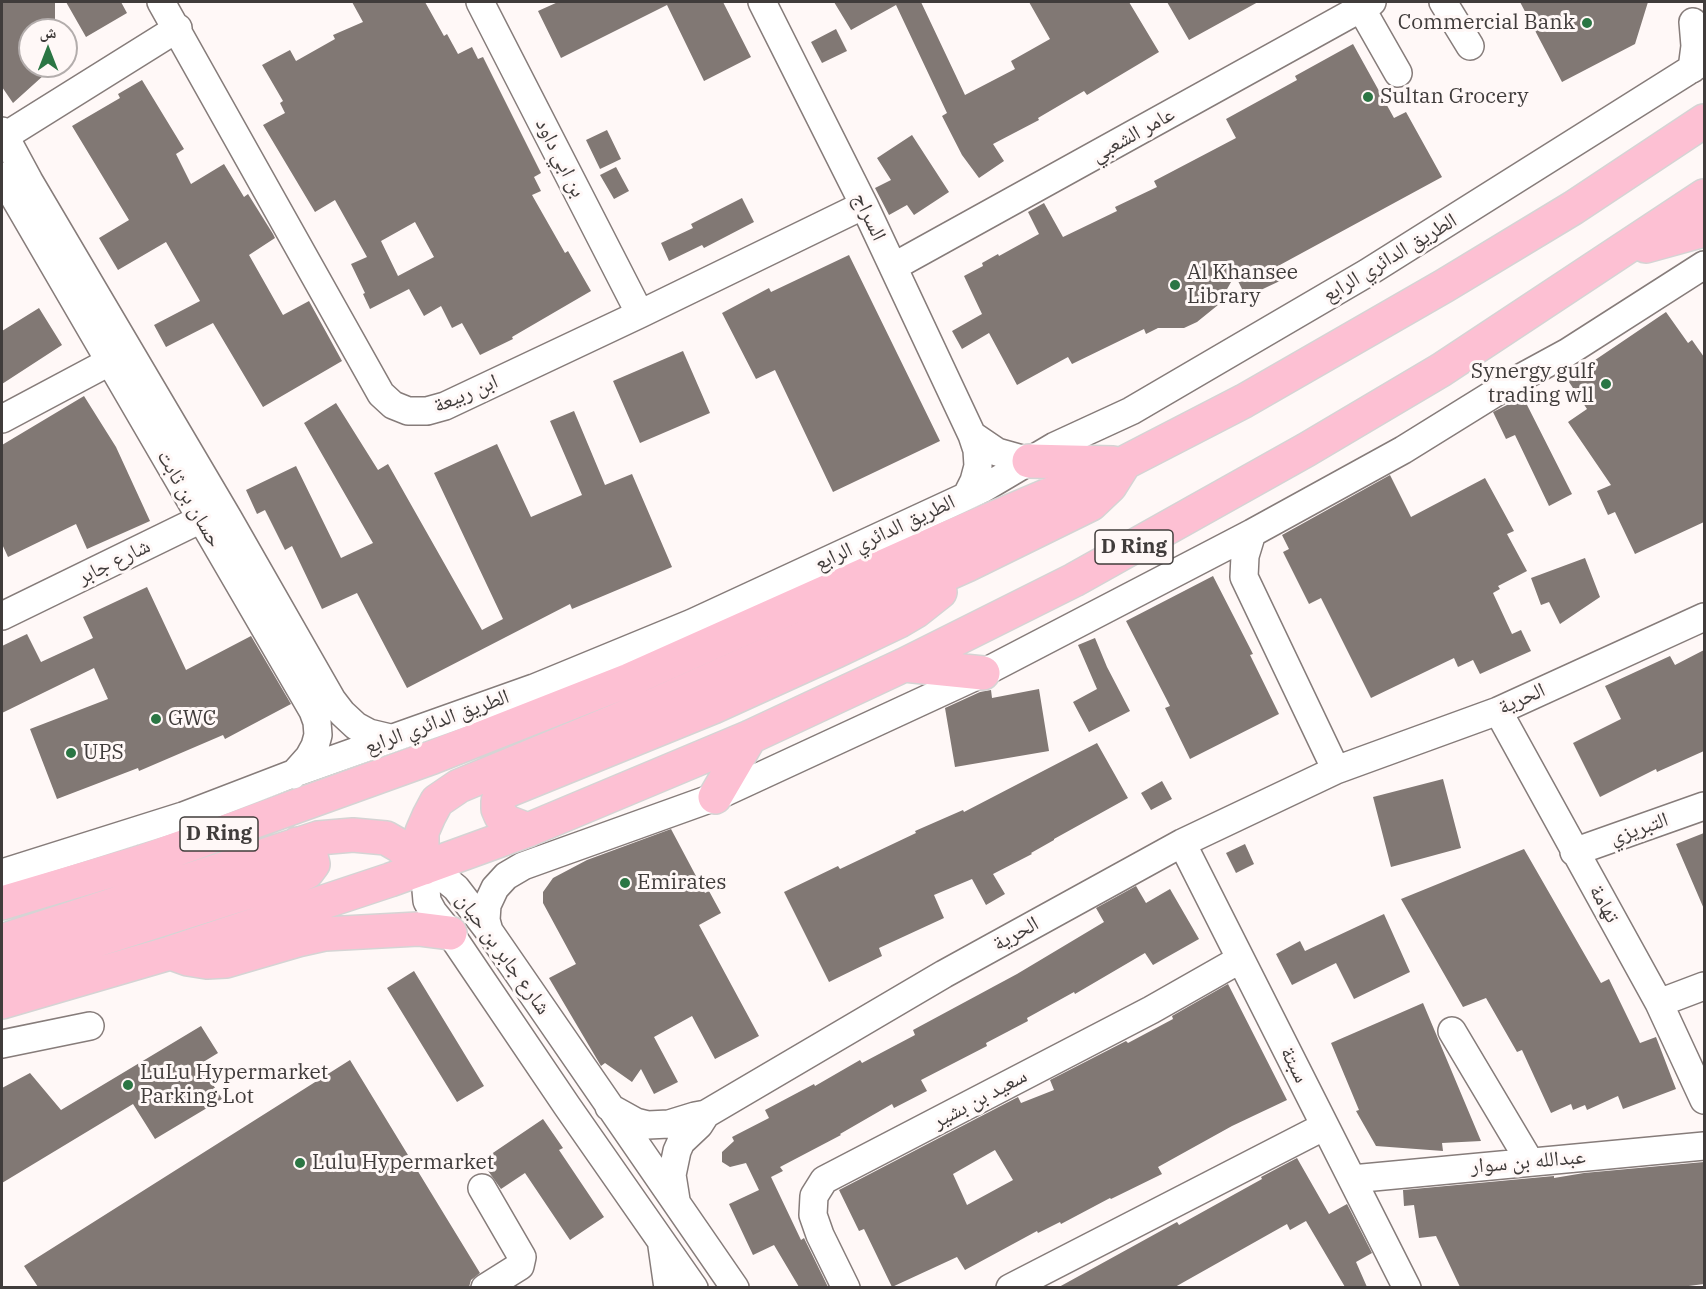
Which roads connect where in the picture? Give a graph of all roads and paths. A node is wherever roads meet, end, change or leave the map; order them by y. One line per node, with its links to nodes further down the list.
1 (161, 2): 7 (street, ابن ربيعة)
2 (480, 2): 20 (street, بن ابي داود)
3 (762, 2): 15 (street, السراج)
4 (1443, 2): 8 (street)
5 (1354, 7): 10 (street); 19 (street, عامر الشعبي)
6 (1693, 18): 9 (street)
7 (178, 28): 12 (street); 20 (street, ابن ربيعة)
8 (1470, 46)
9 (1698, 65): 25 (street, الطريق الدائري الرابع)
10 (1398, 74)
11 (1704, 121): 26 (main road, الطريق الدائري الرابع / D Ring)
12 (3, 135): 13 (street, حسان بن ثابت)
13 (10, 186): 21 (street, حسان بن ثابت); 22 (street, حسان بن ثابت)
14 (1704, 196): 17 (main road, D Ring)
15 (864, 205): 19 (street, السراج); 20 (street, ابن ربيعة)
16 (1704, 230): 17 (main road)
17 (1622, 252): 36 (main road, D Ring)
18 (1704, 265): 30 (street)
19 (893, 267): 24 (street, السراج)
20 (640, 314)
21 (109, 362): 22 (street); 23 (street); 29 (street, حسان بن ثابت)
22 (136, 362): 28 (street, حسان بن ثابت)
23 (2, 419)
24 (972, 435): 25 (street); 27 (street, السراج)
25 (1029, 461): 26 (main road); 27 (street, الطريق الدائري الرابع)
26 (1124, 463): 32 (main road); 45 (main road, الطريق الدائري الرابع / D Ring)
27 (967, 495): 40 (street, الطريق الدائري الرابع)
28 (228, 518): 29 (street, شارع جابر); 40 (street, حسان بن ثابت)
29 (201, 519): 34 (street, شارع جابر); 42 (street, حسان بن ثابت)
30 (1252, 533): 31 (street); 33 (street)
31 (1203, 558): 33 (street); 37 (street)
32 (967, 565): 46 (main road); 50 (main road)
33 (1244, 577): 41 (street)
34 (2, 616)
35 (1704, 617): 38 (street, الحرية)
36 (904, 665): 37 (main road); 39 (main road, D Ring)
37 (983, 673): 43 (street)
38 (1498, 711): 41 (street, الحرية); 49 (street, تهامة)
39 (750, 737): 43 (main road); 46 (main road, D Ring)
40 (390, 738): 42 (street, الطريق الدائري الرابع)
41 (1336, 770): 47 (street, الحرية)
42 (295, 773): 45 (street, حسان بن ثابت); 51 (street, الطريق الدائري الرابع)
43 (715, 797): 53 (street)
44 (1704, 806): 49 (street, التبريزي)
45 (260, 820): 52 (main road, الطريق الدائري الرابع / D Ring)
46 (528, 830): 50 (main road, D Ring)
47 (1182, 843): 57 (street, سبتة); 68 (street, الحرية)
48 (297, 844): 50 (main road); 55 (main road); 58 (main road)
49 (1574, 852): 61 (street, تهامة)
50 (424, 868): 53 (street, شارع جابر بن حيان); 54 (street, شارع جابر بن حيان); 56 (main road, D Ring)
51 (2, 873)
52 (2, 903)
53 (489, 931): 67 (street, شارع جابر بن حيان)
54 (450, 933): 56 (main road); 75 (street, شارع جابر بن حيان)
55 (2, 941)
56 (170, 952): 60 (main road, D Ring)
57 (1239, 960): 69 (street, سبتة); 80 (street, سعيد بن بشير)
58 (2, 970)
59 (1704, 986): 61 (street)
60 (11, 999): 62 (main road)
61 (1659, 1003): 66 (street, تهامة)
62 (2, 1025)
63 (90, 1026): 65 (street)
64 (1452, 1031): 71 (street)
65 (2, 1044)
66 (1704, 1100)
67 (609, 1107): 68 (street, الحرية); 74 (street, شارع جابر بن حيان)
68 (706, 1114): 74 (street, الحرية)
69 (1325, 1126): 72 (street, سبتة); 81 (street)
70 (1704, 1146): 71 (street, عبدالله بن سوار)
71 (1530, 1162): 72 (street, عبدالله بن سوار)
72 (1352, 1179): 82 (street, سبتة)
73 (482, 1188): 76 (street)
74 (676, 1202): 79 (street, شارع جابر بن حيان)
75 (661, 1239): 77 (street); 78 (street, شارع جابر بن حيان)
76 (485, 1287)
77 (668, 1287)
78 (694, 1287)
79 (735, 1287)
80 (846, 1287)
81 (1010, 1287)
82 (1407, 1287)

